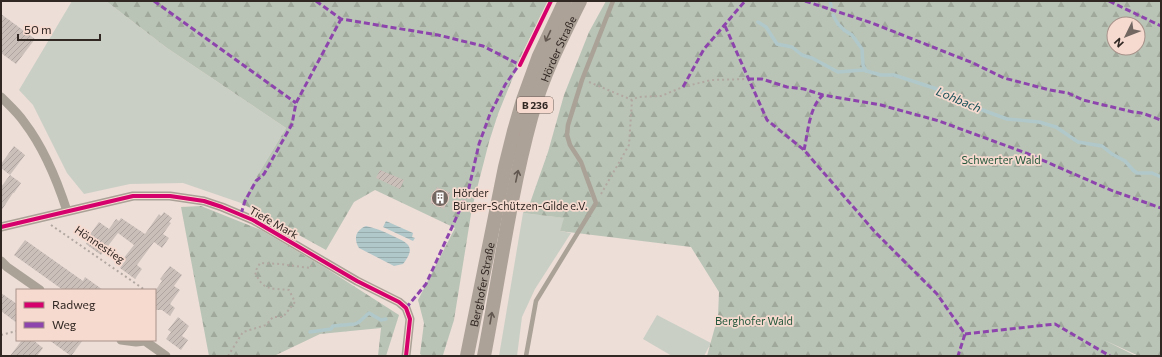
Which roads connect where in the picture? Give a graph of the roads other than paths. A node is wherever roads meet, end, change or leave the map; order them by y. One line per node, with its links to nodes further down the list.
1 (565, 1): 6 (main road, Hörder Straße / B 236, one-way to 6)
2 (580, 1): 7 (main road, Hörder Straße / B 236, one-way to 2)
3 (613, 1): 18 (lane)
4 (1, 97): 5 (street)
5 (67, 212): 8 (street, Tiefe Mark); 15 (street, Tiefe Mark)
6 (496, 213): 16 (main road, Berghofer Straße / B 236)
7 (510, 215): 17 (main road, Berghofer Straße / B 236, one-way to 7)
8 (1, 227)
9 (1, 261): 10 (street)
10 (39, 289)
11 (128, 341): 12 (street)
12 (141, 341)
13 (147, 341): 14 (street)
14 (166, 356)
15 (406, 356)
16 (467, 356)
17 (484, 356)
18 (526, 356)

